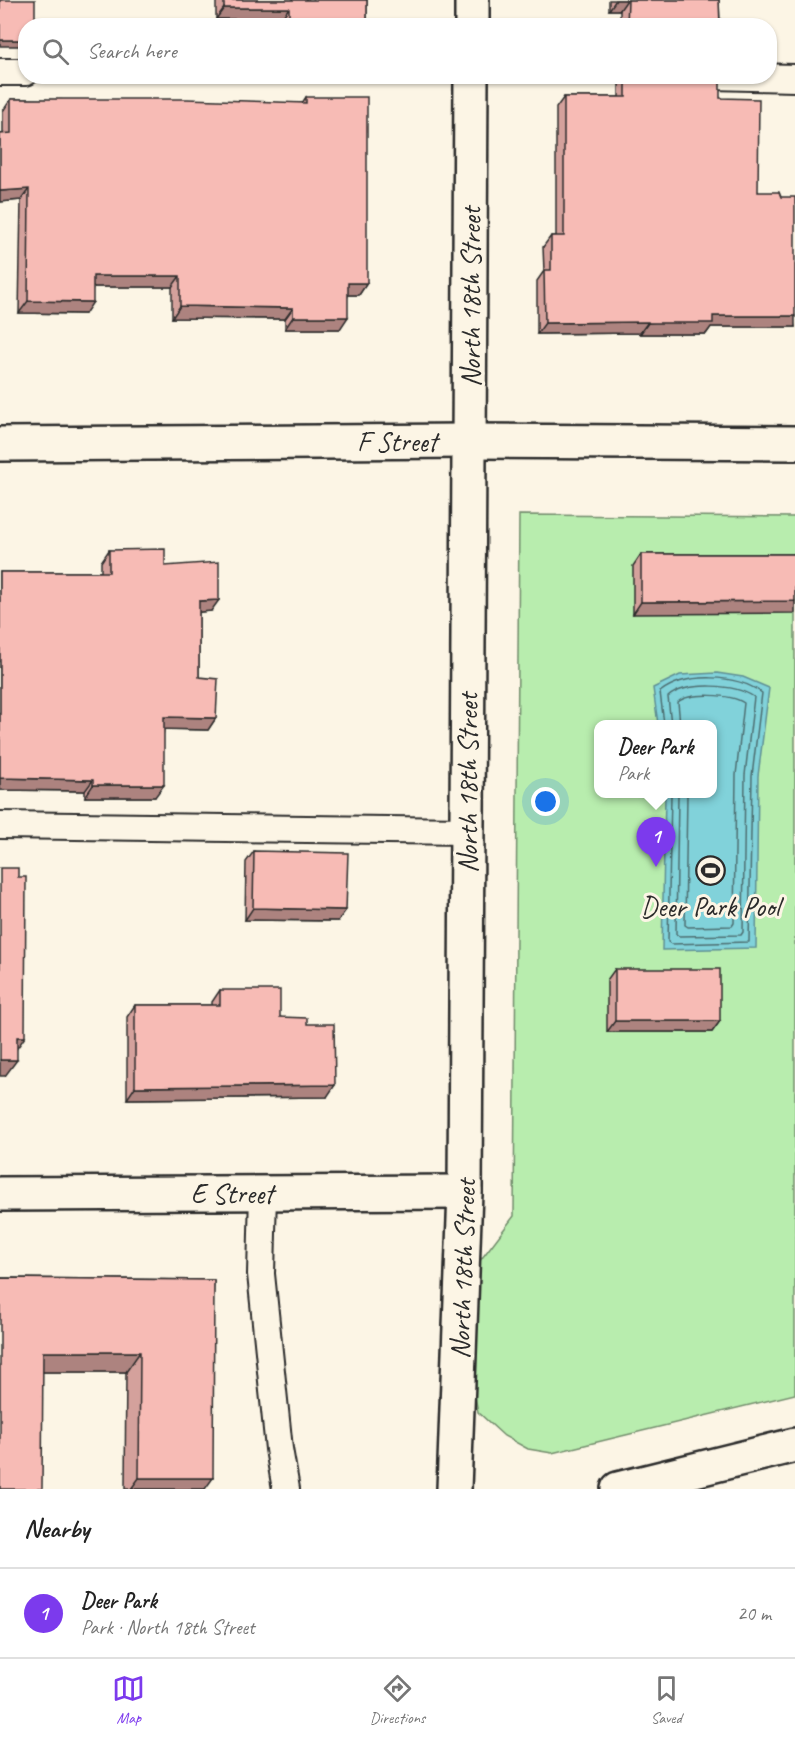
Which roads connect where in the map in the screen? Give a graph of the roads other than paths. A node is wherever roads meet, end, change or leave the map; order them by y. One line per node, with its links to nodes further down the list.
1 (472, 0): 2 (street)
2 (472, 18)
3 (0, 72): 4 (lane)
4 (18, 72)
5 (777, 78): 6 (lane)
6 (795, 78)
7 (471, 84): 8 (street, North 18th Street)
8 (469, 441): 9 (street, F Street); 10 (street, F Street); 12 (street, North 18th Street)
9 (795, 442)
10 (0, 444)
11 (0, 825): 12 (lane)
12 (467, 831): 14 (street, North 18th Street)
13 (263, 1192): 14 (street, E Street); 15 (street, E Street); 17 (lane)
14 (465, 1192): 18 (street, North 18th Street)
15 (0, 1194)
16 (795, 1445): 19 (street)
17 (286, 1489)
18 (454, 1489)
19 (618, 1489)

